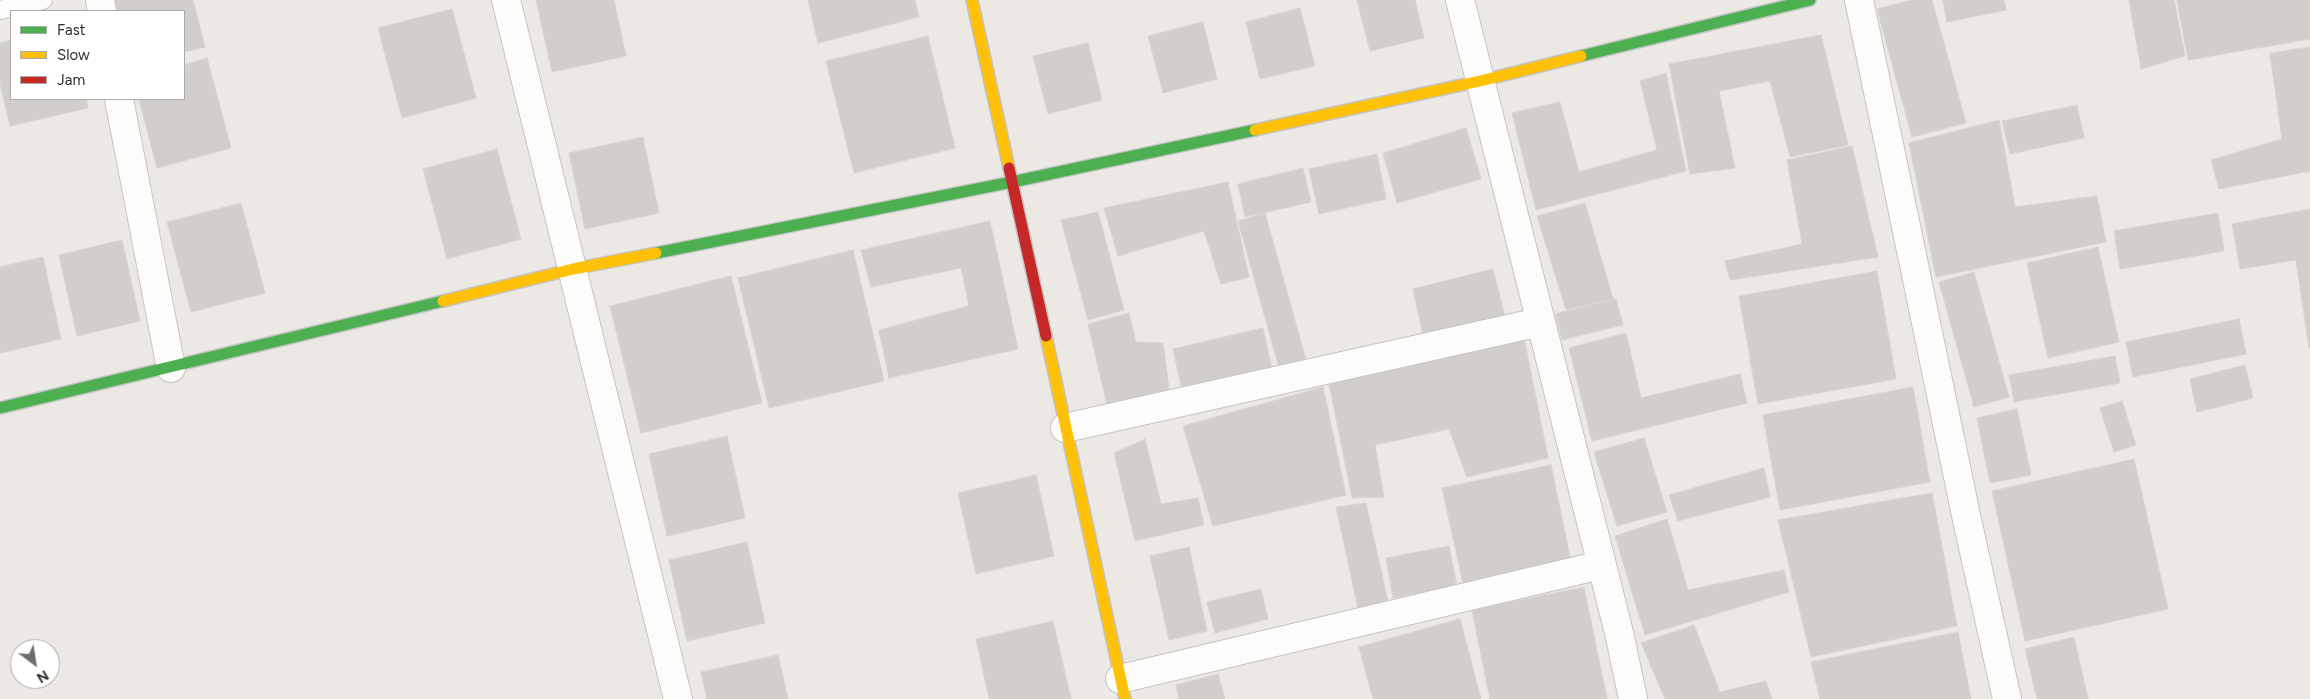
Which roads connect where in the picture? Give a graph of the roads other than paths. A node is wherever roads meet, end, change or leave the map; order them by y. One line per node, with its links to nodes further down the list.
1 (43, 0): 8 (lane)
2 (506, 0): 12 (street)
3 (972, 0): 11 (street)
4 (1460, 0): 9 (street)
5 (1810, 0): 7 (street)
6 (1859, 0): 21 (street)
7 (1750, 8): 9 (street)
8 (0, 10)
9 (1480, 81): 11 (street); 13 (street)
10 (119, 100): 14 (street)
11 (1012, 182): 12 (street); 16 (street)
12 (574, 270): 14 (street); 19 (street)
13 (1540, 322): 16 (street); 17 (street)
14 (171, 368): 15 (street)
15 (0, 408)
16 (1065, 428): 18 (street)
17 (1601, 565): 18 (street); 20 (street)
18 (1122, 689)
19 (678, 699)
20 (1633, 699)
21 (2007, 699)

